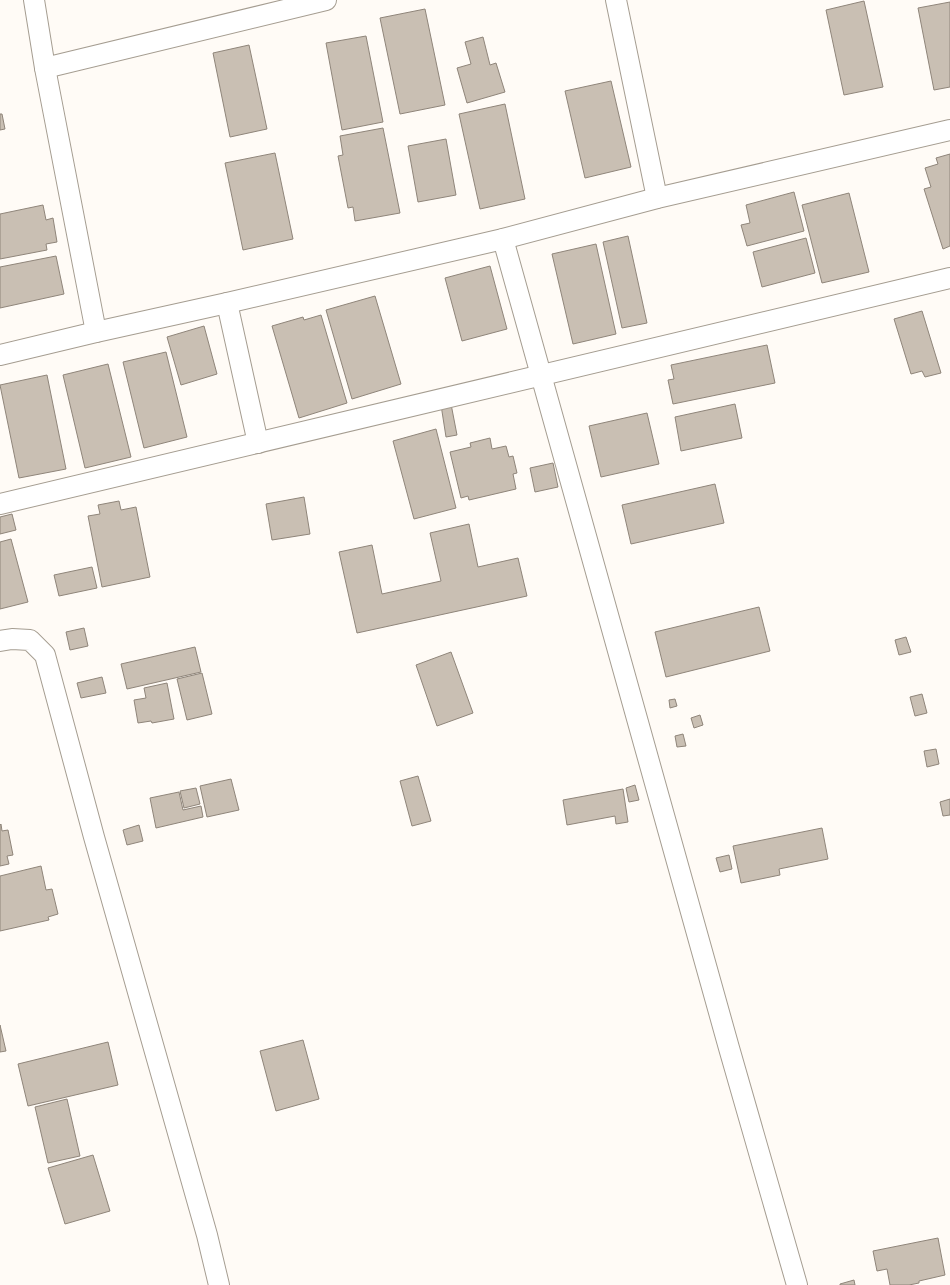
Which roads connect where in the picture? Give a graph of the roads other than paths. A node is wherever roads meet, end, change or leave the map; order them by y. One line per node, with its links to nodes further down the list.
1 (34, 0): 4 (street)
2 (326, 0): 4 (street)
3 (616, 0): 6 (street)
4 (45, 68): 10 (street)
5 (950, 130): 6 (street)
6 (657, 198): 7 (street)
7 (503, 239): 9 (street); 12 (street)
8 (950, 278): 12 (street)
9 (227, 303): 10 (street); 13 (street)
10 (96, 332): 11 (street)
11 (0, 355)
12 (542, 375): 13 (street); 17 (street)
13 (258, 443): 14 (street)
14 (0, 504)
15 (0, 641): 16 (street)
16 (219, 1285)
17 (797, 1285)

